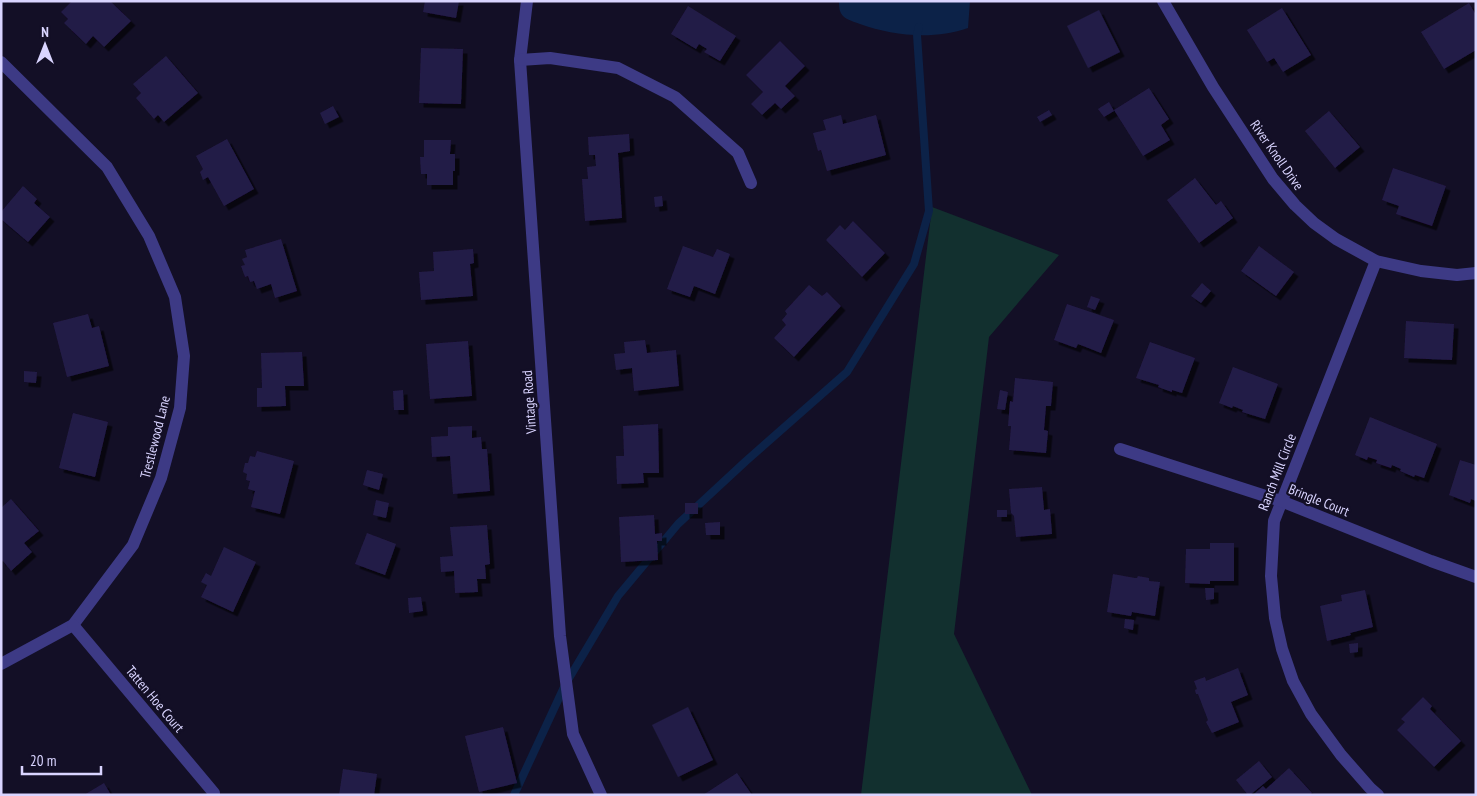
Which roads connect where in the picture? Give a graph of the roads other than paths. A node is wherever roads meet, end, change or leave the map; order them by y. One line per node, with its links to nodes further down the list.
1 (526, 1): 3 (street, Vintage Road)
2 (1163, 1): 6 (street, River Knoll Drive)
3 (520, 60): 5 (street); 14 (street, Vintage Road)
4 (1, 62): 11 (street, Trestlewood Lane)
5 (751, 183)
6 (1376, 261): 7 (street, River Knoll Drive); 9 (street, Ranch Mill Circle)
7 (1476, 273)
8 (1120, 449): 9 (street, Bringle Court)
9 (1281, 501): 10 (street, Bringle Court); 15 (street, Ranch Mill Circle)
10 (1476, 577)
11 (73, 625): 12 (street, Trestlewood Lane); 13 (street, Tatten Hoe Court)
12 (1, 664)
13 (214, 793)
14 (601, 795)
15 (1378, 795)

